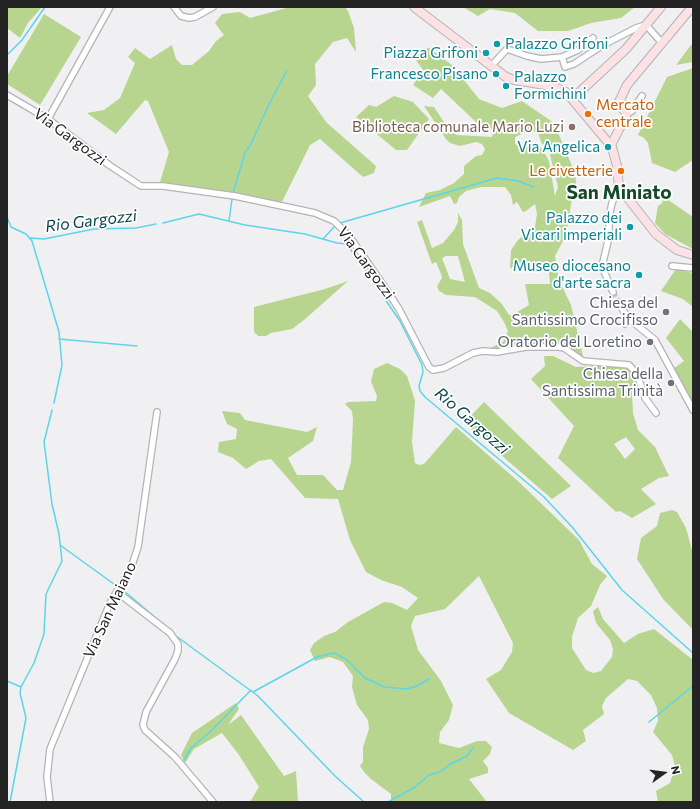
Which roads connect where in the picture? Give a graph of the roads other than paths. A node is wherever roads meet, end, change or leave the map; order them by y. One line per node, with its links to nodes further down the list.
1 (110, 7): 16 (street)
2 (174, 7): 3 (street)
3 (213, 7)
4 (414, 7): 11 (main road)
5 (661, 7): 7 (main road)
6 (692, 7): 9 (main road)
7 (646, 25): 9 (street); 10 (street); 14 (main road)
8 (593, 38): 10 (street)
9 (662, 43): 15 (main road)
10 (562, 57): 11 (street)
11 (491, 66): 14 (main road)
12 (7, 95): 16 (street, Via Gargozzi)
13 (642, 96): 15 (street)
14 (572, 99): 17 (main road)
15 (627, 114): 17 (main road)
16 (48, 119): 30 (street, Via Gargozzi)
17 (611, 146): 18 (main road)
18 (619, 188): 19 (street); 21 (main road)
19 (609, 233)
20 (608, 242): 24 (street)
21 (693, 254)
22 (672, 266): 23 (street)
23 (693, 268)
24 (613, 292)
25 (618, 302): 26 (street)
26 (630, 320): 27 (street); 28 (street)
27 (625, 324)
28 (693, 410)
29 (158, 412): 31 (street, Via San Maiano)
30 (656, 413)
31 (117, 592): 32 (street, Via San Maiano); 33 (street)
32 (50, 802)
33 (213, 802)

